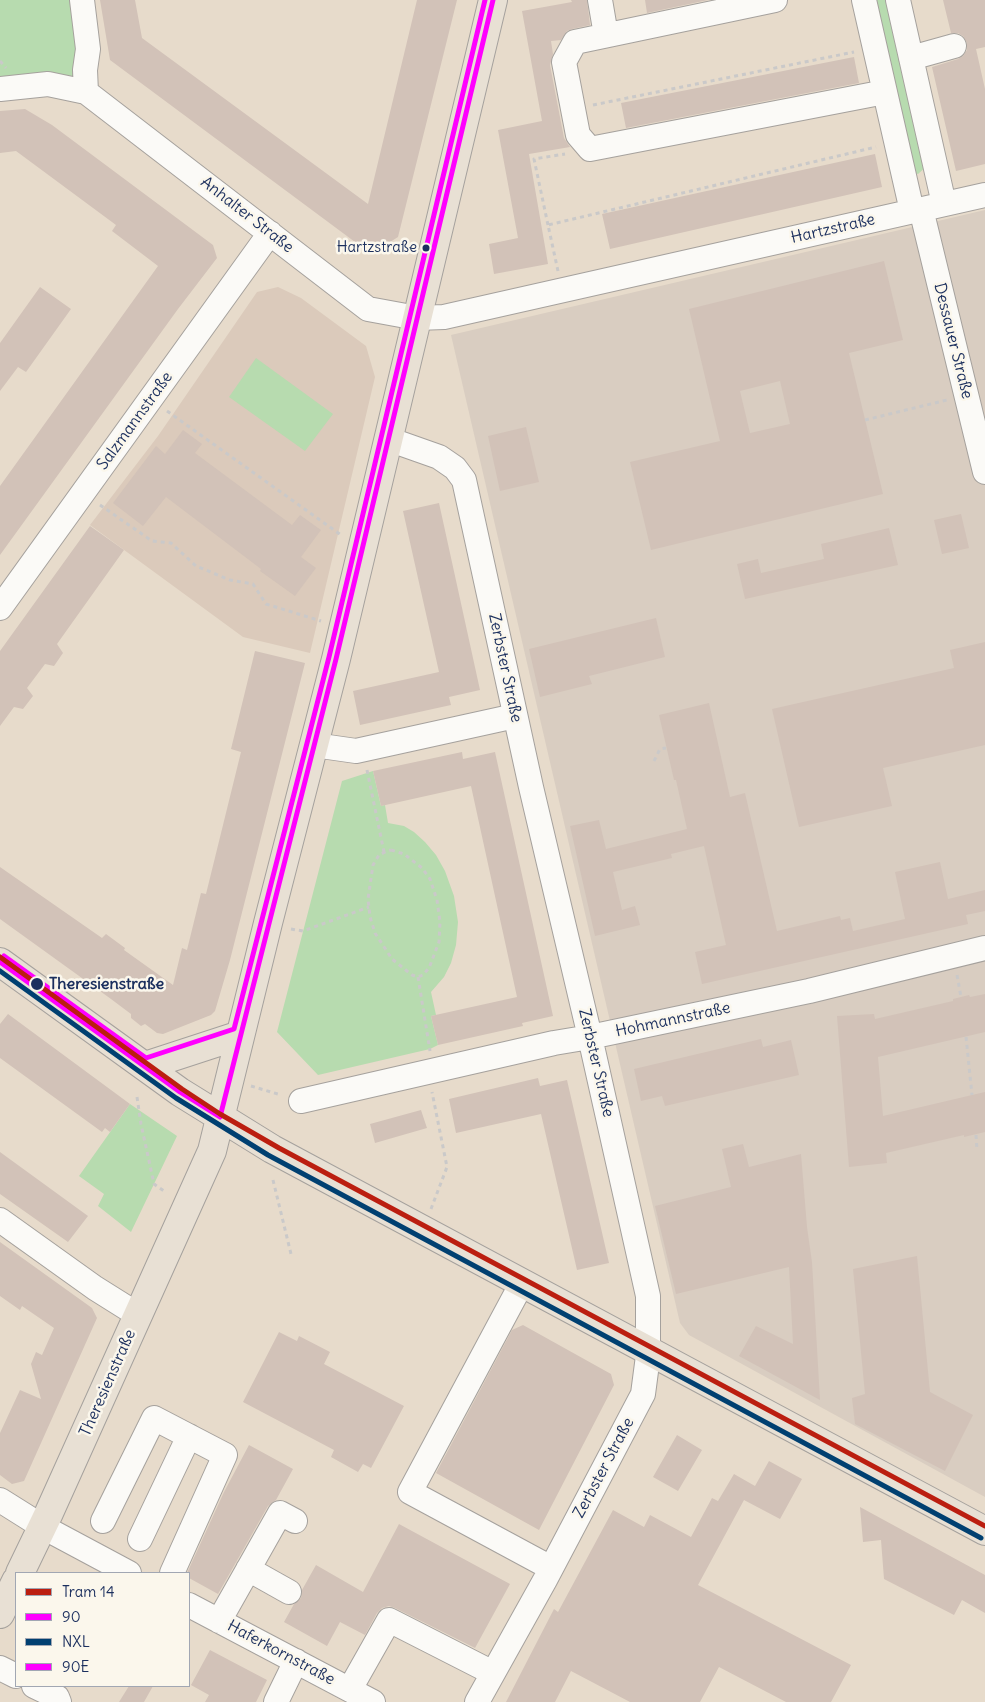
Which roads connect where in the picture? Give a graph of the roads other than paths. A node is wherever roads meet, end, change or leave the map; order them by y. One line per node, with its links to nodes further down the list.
1 (82, 0): 11 (street)
2 (493, 0): 16 (main road, Theresienstraße)
3 (600, 0): 7 (street)
4 (775, 0): 7 (street)
5 (864, 0): 12 (street, Dessauer Straße)
6 (898, 0): 9 (street, Dessauer Straße)
7 (606, 35): 12 (street)
8 (954, 46): 9 (street)
9 (911, 58): 14 (street, Dessauer Straße)
10 (0, 89): 11 (street)
11 (86, 92): 15 (street, Anhalter Straße)
12 (885, 92): 14 (street, Dessauer Straße)
13 (985, 195): 14 (street, Hartzstraße)
14 (926, 208): 16 (street, Hartzstraße); 18 (street, Dessauer Straße)
15 (270, 234): 16 (street, Anhalter Straße); 19 (street, Salzmannstraße)
16 (417, 318): 17 (main road, Theresienstraße)
17 (388, 439): 20 (street, Zerbster Straße); 21 (main road, Theresienstraße)
18 (985, 472)
19 (0, 608)
20 (515, 716): 21 (street); 25 (street, Zerbster Straße)
21 (314, 745): 24 (main road, Theresienstraße)
22 (985, 948): 25 (street, Hohmannstraße)
23 (0, 962): 26 (main road)
24 (240, 1035): 26 (main road); 28 (main road, Theresienstraße)
25 (590, 1037): 27 (street, Hohmannstraße); 32 (street, Zerbster Straße)
26 (145, 1066): 28 (main road)
27 (301, 1102)
28 (220, 1117): 30 (main road); 31 (main road, Theresienstraße)
29 (0, 1220): 31 (street)
30 (522, 1283): 32 (main road); 40 (street)
31 (138, 1315): 37 (main road, Theresienstraße)
32 (648, 1350): 38 (main road); 40 (street, Zerbster Straße)
33 (190, 1436): 35 (street); 39 (street); 44 (street)
34 (0, 1500): 37 (street)
35 (103, 1521)
36 (295, 1521): 41 (street)
37 (43, 1527): 42 (main road, Theresienstraße); 43 (street)
38 (985, 1531)
39 (140, 1540)
40 (551, 1568): 52 (street, Zerbster Straße)
41 (248, 1569): 46 (street); 49 (street)
42 (20, 1572)
43 (128, 1572)
44 (172, 1572)
45 (15, 1583): 48 (main road)
46 (290, 1592)
47 (190, 1606): 49 (street, Haferkornstraße)
48 (0, 1614)
49 (219, 1621): 50 (street, Haferkornstraße)
50 (296, 1662): 55 (street, Haferkornstraße); 57 (street)
51 (0, 1668): 53 (street)
52 (493, 1673): 55 (street); 59 (street, Zerbster Straße)
53 (15, 1676)
54 (36, 1687): 56 (street)
55 (350, 1690): 58 (street, Haferkornstraße)
56 (59, 1702)
57 (276, 1702)
58 (373, 1702)
59 (477, 1702)

